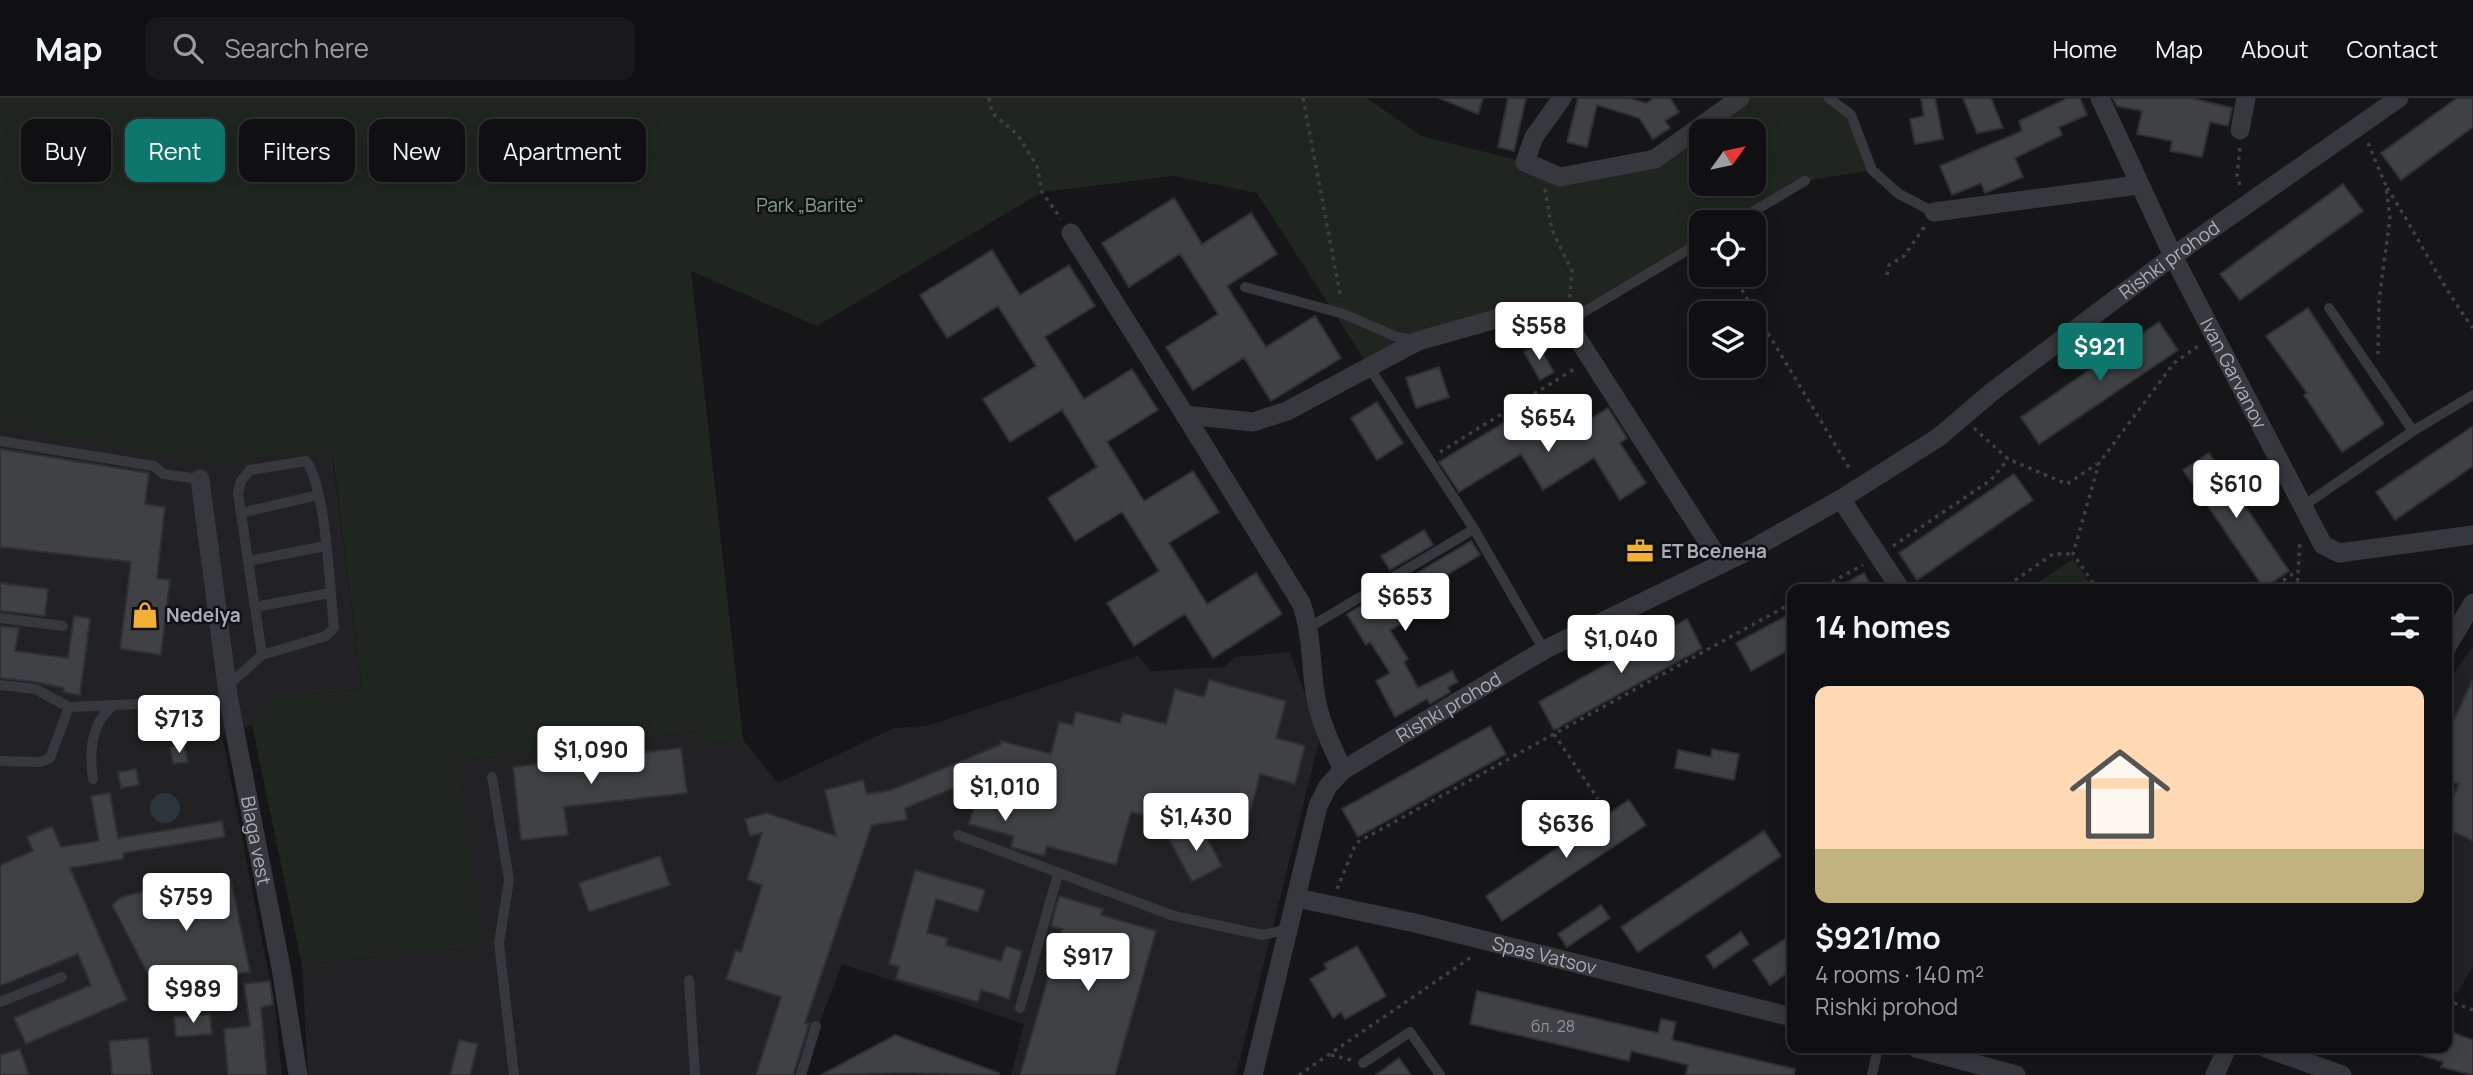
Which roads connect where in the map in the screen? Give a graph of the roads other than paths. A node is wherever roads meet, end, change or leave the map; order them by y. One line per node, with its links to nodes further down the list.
1 (1562, 98): 2 (street)
2 (1740, 98)
3 (1829, 98): 11 (lane)
4 (2100, 98): 9 (street, Ivan Garvanov)
5 (2246, 98): 7 (street)
6 (2399, 98): 14 (street, Rishki prohod)
7 (2240, 130)
8 (1805, 181): 10 (lane)
9 (2138, 186): 11 (street); 14 (street, Ivan Garvanov)
10 (1755, 210)
11 (1934, 212)
12 (1071, 233): 21 (street)
13 (1689, 250): 17 (lane)
14 (2173, 256): 26 (street, Rishki prohod); 27 (street, Ivan Garvanov)
15 (1245, 287): 18 (lane)
16 (2329, 308): 22 (lane)
17 (1567, 321): 18 (street); 33 (street)
18 (1418, 341): 19 (street)
19 (1369, 367): 21 (street); 29 (lane)
20 (2473, 395): 22 (lane)
21 (1185, 415): 40 (street)
22 (2413, 431): 27 (lane)
23 (0, 441): 24 (lane)
24 (200, 479): 45 (street, Blaga vest)
25 (318, 495): 28 (lane); 28 (lane); 31 (lane)
26 (1842, 499): 33 (street, Rishki prohod); 34 (street)
27 (2303, 506): 30 (street, Ivan Garvanov)
28 (241, 513): 32 (lane)
29 (1474, 529): 40 (lane); 42 (lane)
30 (2473, 535)
31 (325, 546): 32 (lane); 35 (lane)
32 (249, 561): 37 (lane)
33 (1721, 564): 42 (street, Rishki prohod)
34 (1897, 584)
35 (330, 593): 37 (lane); 43 (lane)
36 (2473, 603): 41 (street)
37 (255, 607): 43 (lane)
38 (0, 618): 39 (lane)
39 (63, 626)
40 (1310, 626): 49 (street)
41 (2452, 638)
42 (1544, 650): 49 (street, Rishki prohod)
43 (262, 655): 45 (lane)
44 (0, 685): 47 (lane)
45 (228, 694): 46 (lane); 67 (street, Blaga vest)
46 (114, 705): 47 (lane); 51 (lane)
47 (69, 707): 48 (lane)
48 (0, 761)
49 (1343, 770): 54 (street, Rishki prohod)
50 (492, 777): 68 (lane)
51 (93, 779)
52 (958, 835): 53 (lane)
53 (1058, 874): 55 (lane); 59 (lane)
54 (1297, 898): 55 (street, Rishki prohod); 60 (street, Spas Vatsov)
55 (1289, 929): 71 (street, Rishki prohod)
56 (62, 977): 58 (lane)
57 (689, 980): 69 (lane)
58 (0, 1002)
59 (1020, 1008)
60 (1787, 1016)
61 (816, 1026): 70 (lane)
62 (1877, 1053): 73 (lane)
63 (1935, 1053): 74 (street)
64 (2225, 1053): 75 (street)
65 (2280, 1053): 76 (street)
66 (1363, 1063): 72 (lane)
67 (298, 1075)
68 (514, 1075)
69 (695, 1075)
70 (801, 1075)
71 (1253, 1075)
72 (1440, 1075)
73 (1872, 1075)
74 (2016, 1075)
75 (2215, 1075)
76 (2342, 1075)

